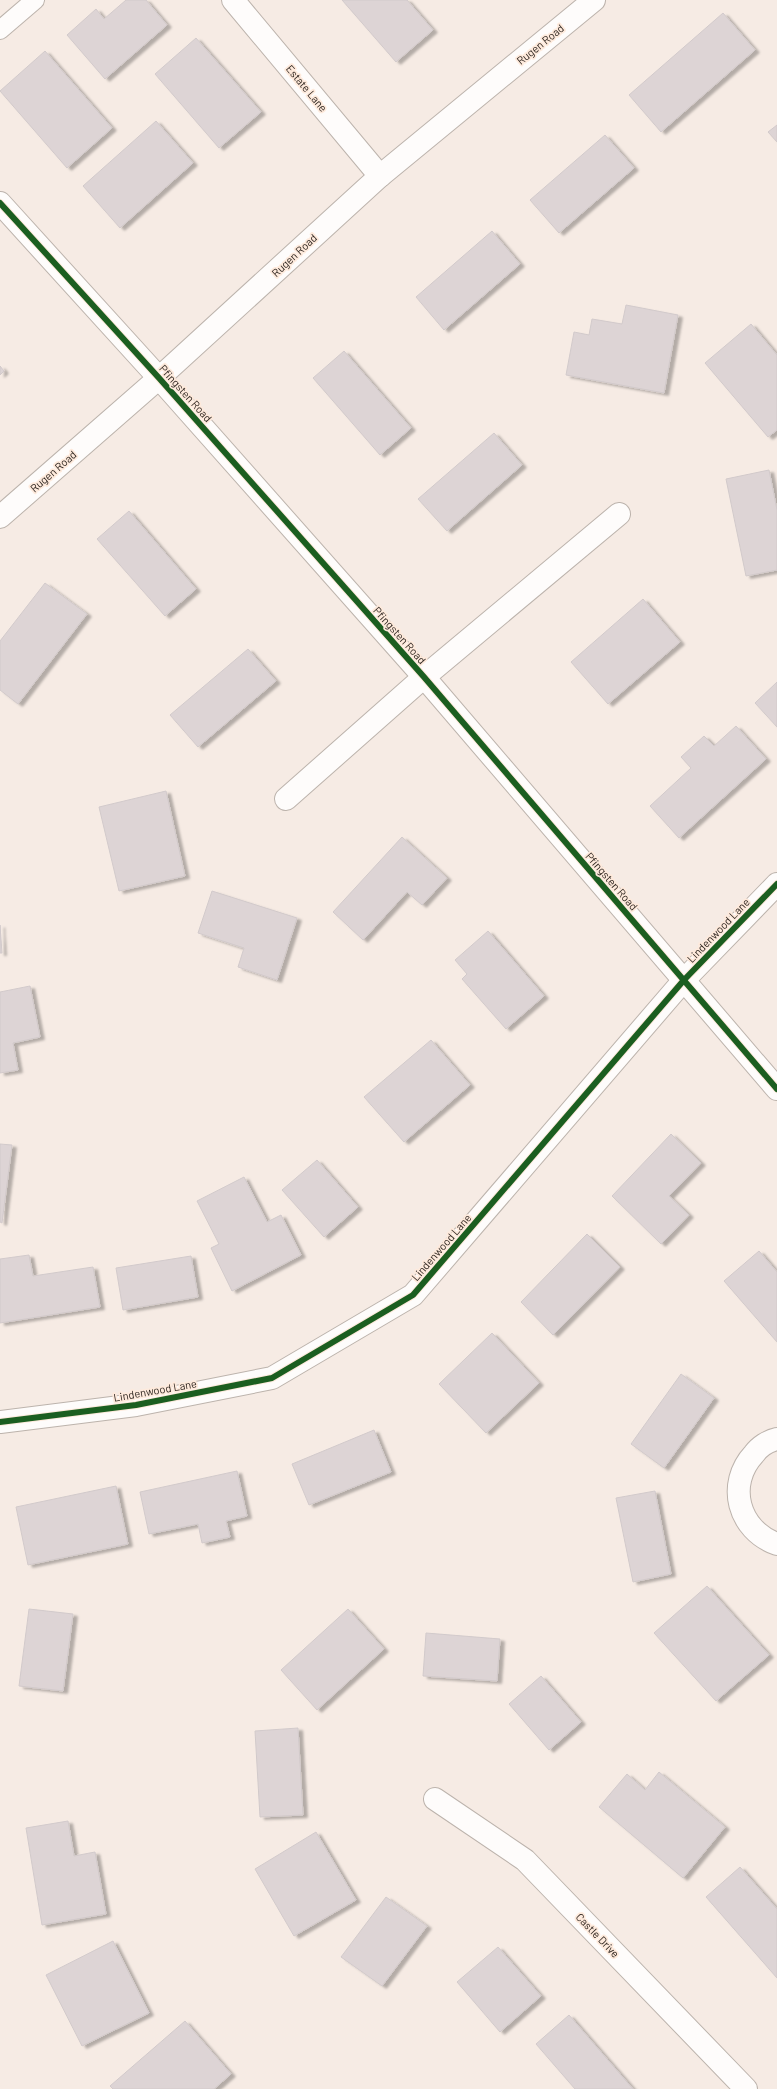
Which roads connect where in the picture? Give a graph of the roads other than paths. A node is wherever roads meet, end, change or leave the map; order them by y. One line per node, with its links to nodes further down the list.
1 (35, 0): 4 (lane)
2 (234, 0): 5 (street, Estate Lane)
3 (594, 0): 5 (street, Rugen Road)
4 (0, 30)
5 (380, 176): 7 (street, Rugen Road)
6 (0, 203): 7 (street, Pfingsten Road)
7 (159, 378): 9 (street, Rugen Road); 10 (street, Pfingsten Road)
8 (620, 514): 10 (street)
9 (0, 517)
10 (424, 677): 11 (street); 13 (street, Pfingsten Road)
11 (286, 799)
12 (777, 884): 13 (street, Lindenwood Lane)
13 (684, 980): 14 (street, Pfingsten Road); 15 (street, Lindenwood Lane)
14 (777, 1089)
15 (0, 1422)
16 (777, 1439): 17 (street)
17 (777, 1544)
18 (435, 1799): 19 (street, Castle Drive)
19 (746, 2089)

